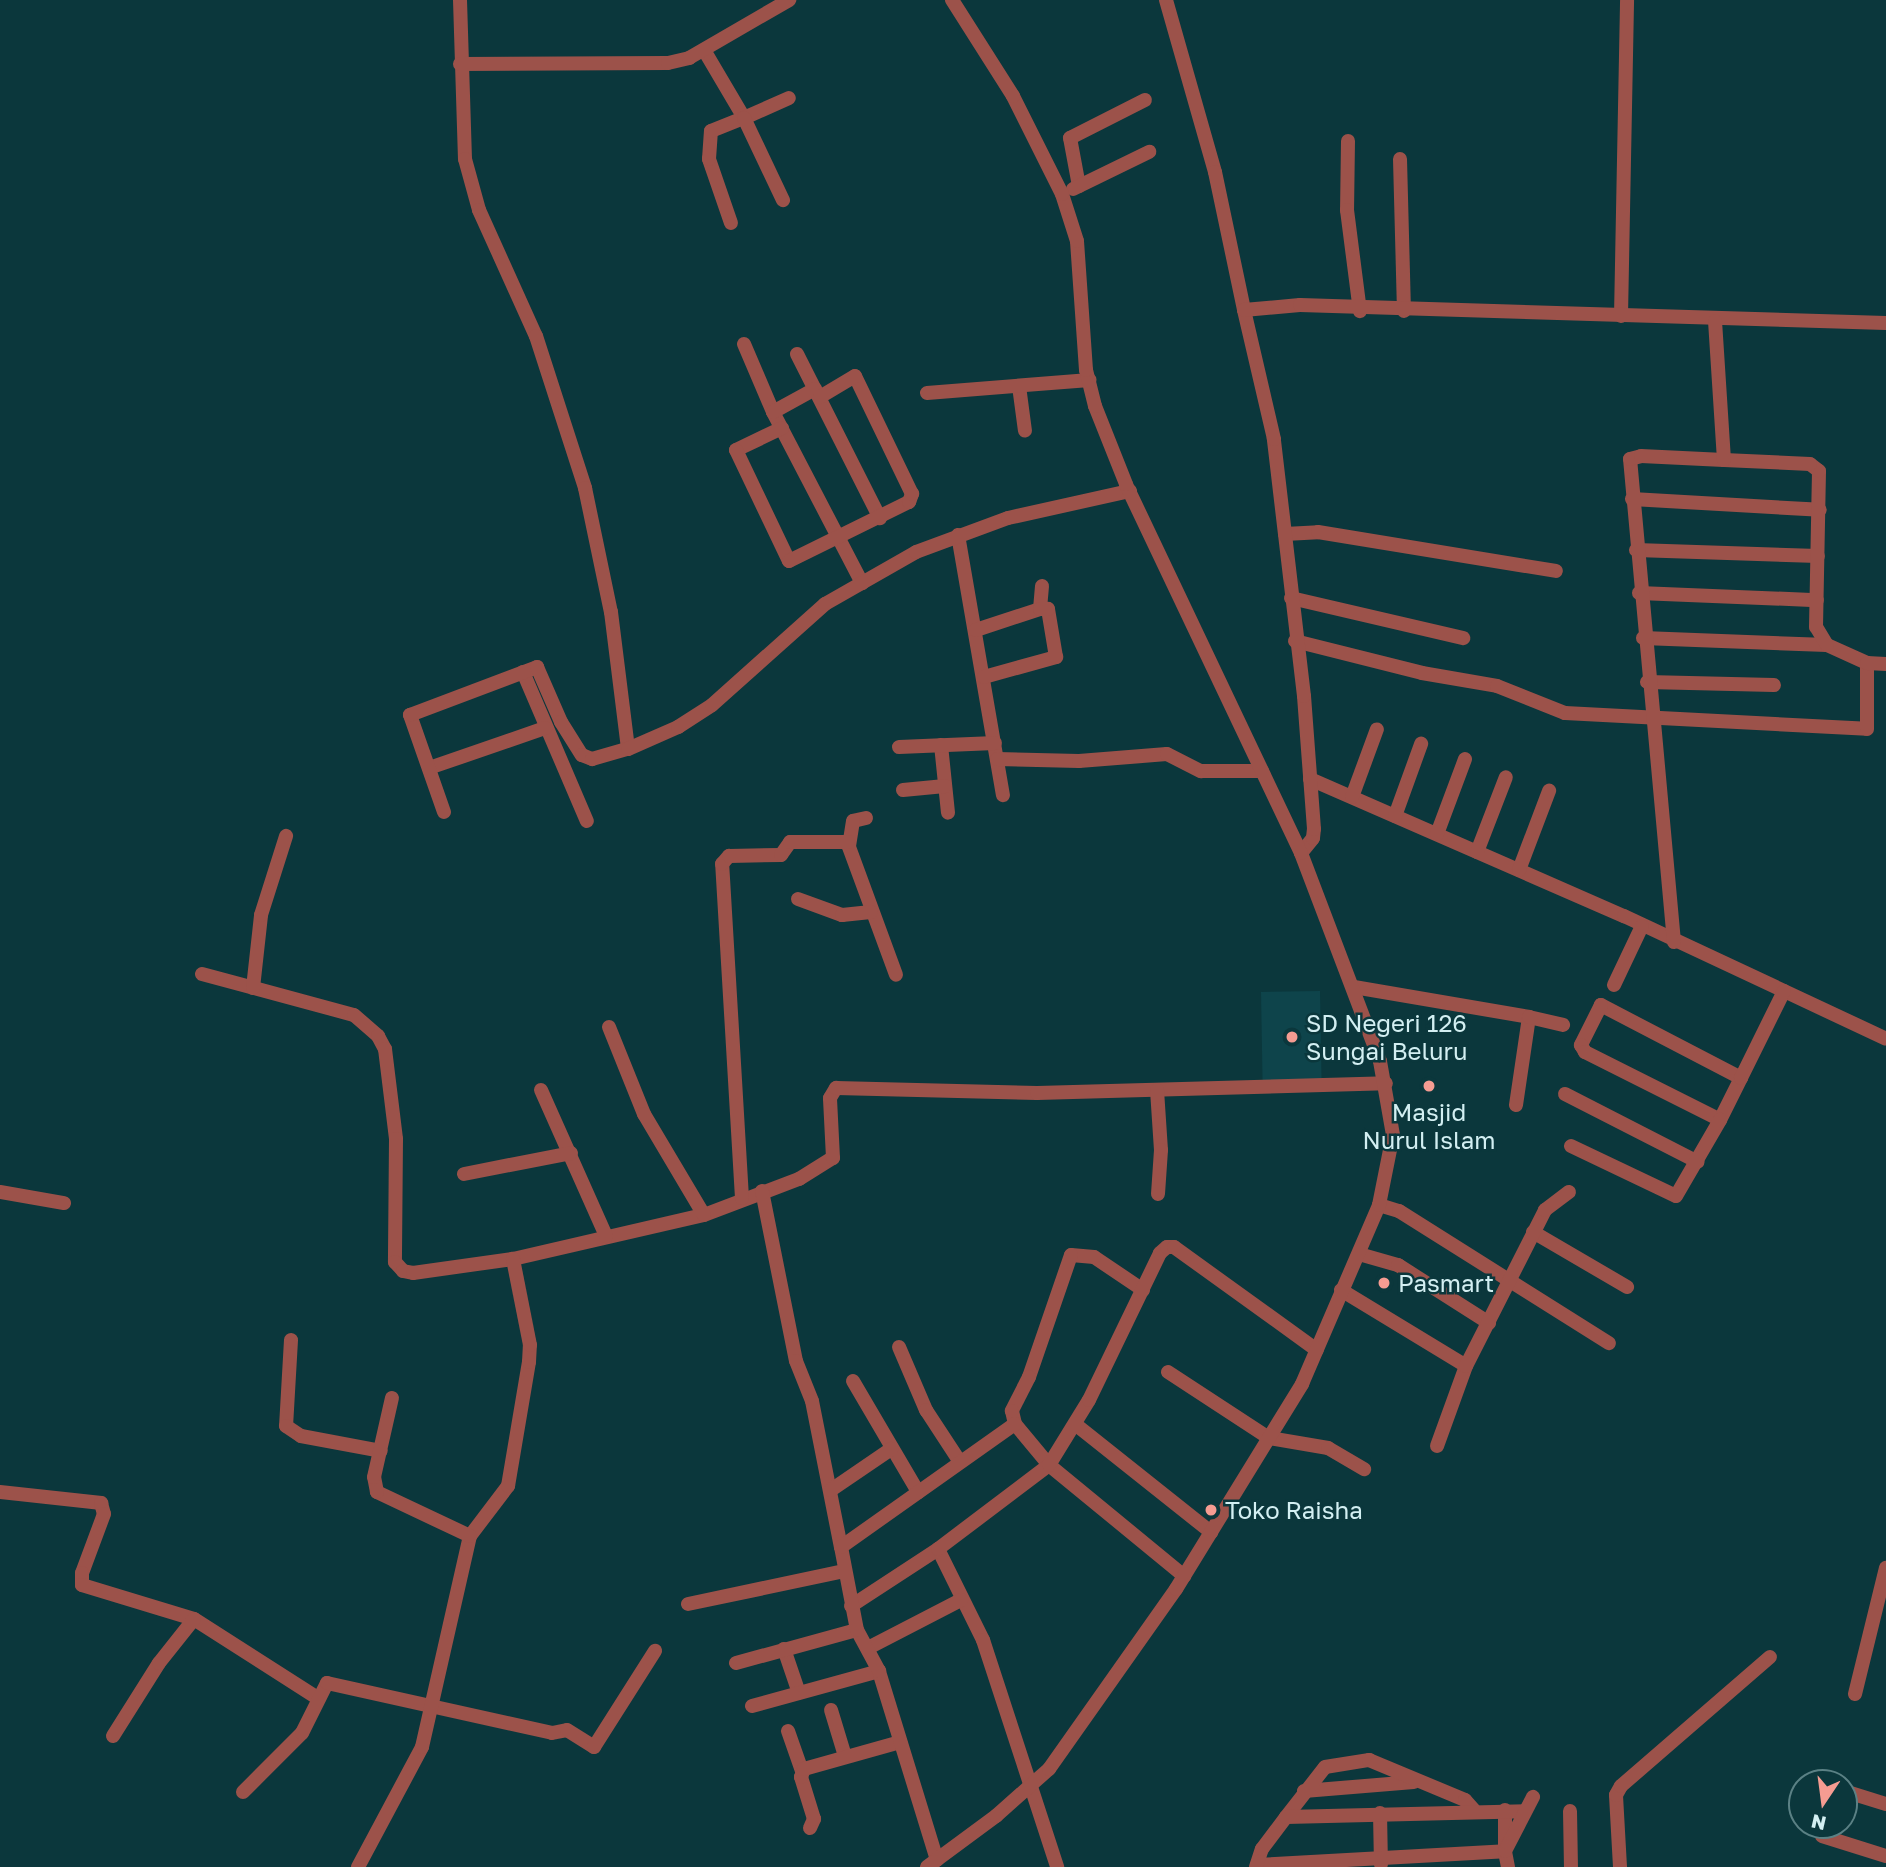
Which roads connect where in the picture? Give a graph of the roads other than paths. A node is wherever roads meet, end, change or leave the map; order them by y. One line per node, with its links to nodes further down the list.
1 (460, 0): 7 (street)
2 (789, 0): 6 (street)
3 (952, 0): 15 (street)
4 (1166, 0): 18 (street)
5 (1626, 0): 21 (street)
6 (704, 50): 7 (street); 10 (street)
7 (460, 64): 68 (street)
8 (789, 98): 10 (street)
9 (1145, 100): 14 (street)
10 (744, 118): 16 (street); 17 (street)
11 (1348, 141): 19 (street)
12 (1149, 152): 14 (street)
13 (1400, 159): 20 (street)
14 (1079, 186): 15 (street)
15 (1062, 194): 26 (street)
16 (783, 200)
17 (731, 223)
18 (1244, 310): 19 (street); 38 (street)
19 (1360, 311): 20 (street)
20 (1404, 311): 21 (street)
21 (1621, 316): 22 (street)
22 (1715, 321): 23 (street); 33 (street)
23 (1886, 323)
24 (744, 344): 30 (street)
25 (797, 354): 28 (street)
26 (1089, 380): 27 (street); 34 (street)
27 (1019, 386): 29 (street); 32 (street)
28 (817, 393): 30 (street); 37 (street); 37 (street)
29 (927, 393)
30 (773, 412): 31 (street)
31 (782, 428): 40 (street); 40 (street)
32 (1025, 431)
33 (1724, 460): 35 (street); 36 (street)
34 (1126, 483): 39 (street); 72 (street)
35 (1632, 499): 36 (street); 41 (street)
36 (1820, 510): 42 (street)
37 (880, 518): 40 (street)
38 (1285, 534): 43 (street); 47 (street)
39 (958, 536): 44 (street); 50 (street)
40 (840, 540): 44 (street)
41 (1636, 550): 42 (street); 46 (street)
42 (1818, 556): 48 (street)
43 (1556, 570)
44 (862, 583): 68 (street)
45 (1042, 586): 49 (street)
46 (1639, 593): 48 (street); 52 (street)
47 (1291, 598): 51 (street); 53 (street)
48 (1817, 600): 54 (street)
49 (1040, 609): 50 (street); 58 (street)
50 (976, 630): 58 (street)
51 (1463, 638)
52 (1643, 638): 54 (street); 59 (street)
53 (1295, 641): 61 (street); 74 (street)
54 (1827, 645): 55 (street)
55 (1867, 663): 56 (street); 61 (street)
56 (1886, 664)
57 (523, 673): 62 (street); 68 (street); 71 (street)
58 (984, 677): 64 (street)
59 (1647, 682): 60 (street); 61 (street)
60 (1774, 685)
61 (1650, 715): 94 (street)
62 (545, 728): 71 (street); 84 (street)
63 (1377, 729): 79 (street)
64 (995, 743): 66 (street); 69 (street)
65 (1421, 744): 82 (street)
66 (941, 745): 67 (street); 75 (street)
67 (899, 747)
68 (628, 749)
69 (997, 759): 72 (street); 78 (street)
70 (1465, 759): 85 (street)
71 (429, 768): 80 (street)
72 (1262, 771): 89 (street)
73 (1506, 776): 88 (street)
74 (1310, 779): 79 (street); 89 (street)
75 (945, 786): 76 (street); 81 (street)
76 (903, 790)
77 (1549, 791): 90 (street)
78 (1003, 795)
79 (1352, 797): 82 (street)
80 (444, 812)
81 (948, 813)
82 (1395, 816): 85 (street)
83 (866, 818): 87 (street)
84 (587, 821)
85 (1437, 834): 88 (street)
86 (286, 836): 99 (street)
87 (848, 842): 92 (street); 120 (street)
88 (1477, 852): 90 (street)
89 (1301, 853): 98 (street)
90 (1519, 870): 93 (street)
91 (798, 899): 92 (street)
92 (871, 912): 96 (street)
93 (1642, 926): 94 (street); 97 (street)
94 (1674, 942): 100 (street)
95 (202, 974): 99 (street)
96 (896, 975)
97 (1614, 985)
98 (1354, 987): 101 (street); 106 (street)
99 (253, 988): 127 (street)
100 (1784, 991): 104 (street); 105 (street)
101 (1529, 1017): 102 (street); 110 (street)
102 (1563, 1025)
103 (610, 1027): 123 (street)
104 (1886, 1039)
105 (1741, 1077): 111 (street); 111 (street)
106 (1386, 1083): 108 (street); 122 (street)
107 (541, 1090): 113 (street)
108 (1157, 1090): 116 (street); 119 (street)
109 (1565, 1094): 114 (street)
110 (1516, 1105)
111 (1720, 1120): 114 (street)
112 (1571, 1146): 114 (street)
113 (571, 1153): 115 (street); 125 (street)
114 (1698, 1161)
115 (464, 1174)
116 (762, 1191): 120 (street); 150 (street)
117 (0, 1192): 121 (street)
118 (1569, 1192): 124 (street)
119 (1158, 1194)
120 (741, 1198): 123 (street)
121 (64, 1203)
122 (1379, 1205): 126 (street); 128 (street)
123 (704, 1215): 125 (street)
124 (1533, 1232): 128 (street); 129 (street)
125 (606, 1236): 127 (street)
126 (1359, 1254): 131 (street); 132 (street)
127 (513, 1259): 154 (street)
128 (1511, 1278): 132 (street); 134 (street)
129 (1627, 1287)
130 (1143, 1290): 136 (street); 141 (street); 142 (street)
131 (1341, 1290): 136 (street); 137 (street)
132 (1489, 1323): 137 (street)
133 (290, 1340): 146 (street)
134 (1609, 1343)
135 (899, 1348): 147 (street)
136 (1317, 1350): 143 (street)
137 (1466, 1366): 144 (street)
138 (1168, 1372): 143 (street)
139 (853, 1381): 145 (street)
140 (392, 1398): 146 (street)
141 (1015, 1424): 147 (street); 148 (street)
142 (1075, 1424): 148 (street); 153 (street)
143 (1269, 1438): 149 (street); 153 (street)
144 (1437, 1446)
145 (891, 1449): 150 (street); 152 (street)
146 (382, 1451): 154 (street)
147 (960, 1462): 152 (street)
148 (1049, 1465): 156 (street); 159 (street)
149 (1364, 1469)
150 (831, 1490): 155 (street)
151 (0, 1492): 163 (street)
152 (918, 1492): 155 (street)
153 (1211, 1532): 159 (street)
154 (470, 1536): 175 (street)
155 (841, 1547): 158 (street)
156 (938, 1549): 160 (street); 162 (street)
157 (1886, 1568): 172 (street)
158 (844, 1571): 161 (street); 162 (street)
159 (1184, 1576): 183 (street)
160 (961, 1600): 165 (street); 183 (street)
161 (688, 1604)
162 (851, 1606): 164 (street)
163 (194, 1619): 173 (street); 178 (street)
164 (857, 1630): 165 (street); 166 (street)
165 (868, 1648): 170 (street)
166 (784, 1650): 169 (street); 171 (street)
167 (655, 1651): 175 (street)
168 (1770, 1657): 206 (street)
169 (736, 1663)
170 (878, 1671): 171 (street); 179 (street)
171 (799, 1693): 174 (street)
172 (1855, 1694)
173 (319, 1699): 175 (street); 185 (street)
174 (752, 1706)
175 (431, 1708): 202 (street)
176 (831, 1710): 180 (street)
177 (788, 1731): 181 (street)
178 (113, 1736)
179 (900, 1742): 180 (street); 200 (street)
180 (845, 1756): 181 (street)
181 (802, 1771): 195 (street)
182 (1413, 1782): 184 (street); 184 (street); 189 (street)
183 (1031, 1787): 200 (street); 203 (street)
184 (1304, 1791): 194 (street)
185 (243, 1792)
186 (1858, 1795): 188 (street)
187 (1533, 1797): 191 (street)
188 (1886, 1804)
189 (1474, 1810): 190 (street); 193 (street)
190 (1506, 1810): 191 (street); 197 (street)
191 (1525, 1811): 197 (street)
192 (1570, 1811): 205 (street)
193 (1380, 1813): 194 (street); 199 (street)
194 (1286, 1817): 201 (street)
195 (810, 1828)
196 (1832, 1839): 198 (street)
197 (1505, 1851): 199 (street); 204 (street)
198 (1886, 1856)
199 (1382, 1862): 201 (street)
200 (932, 1864)
201 (1256, 1866)
202 (358, 1867)
203 (1056, 1867)
204 (1508, 1867)
205 (1571, 1867)
206 (1620, 1867)

